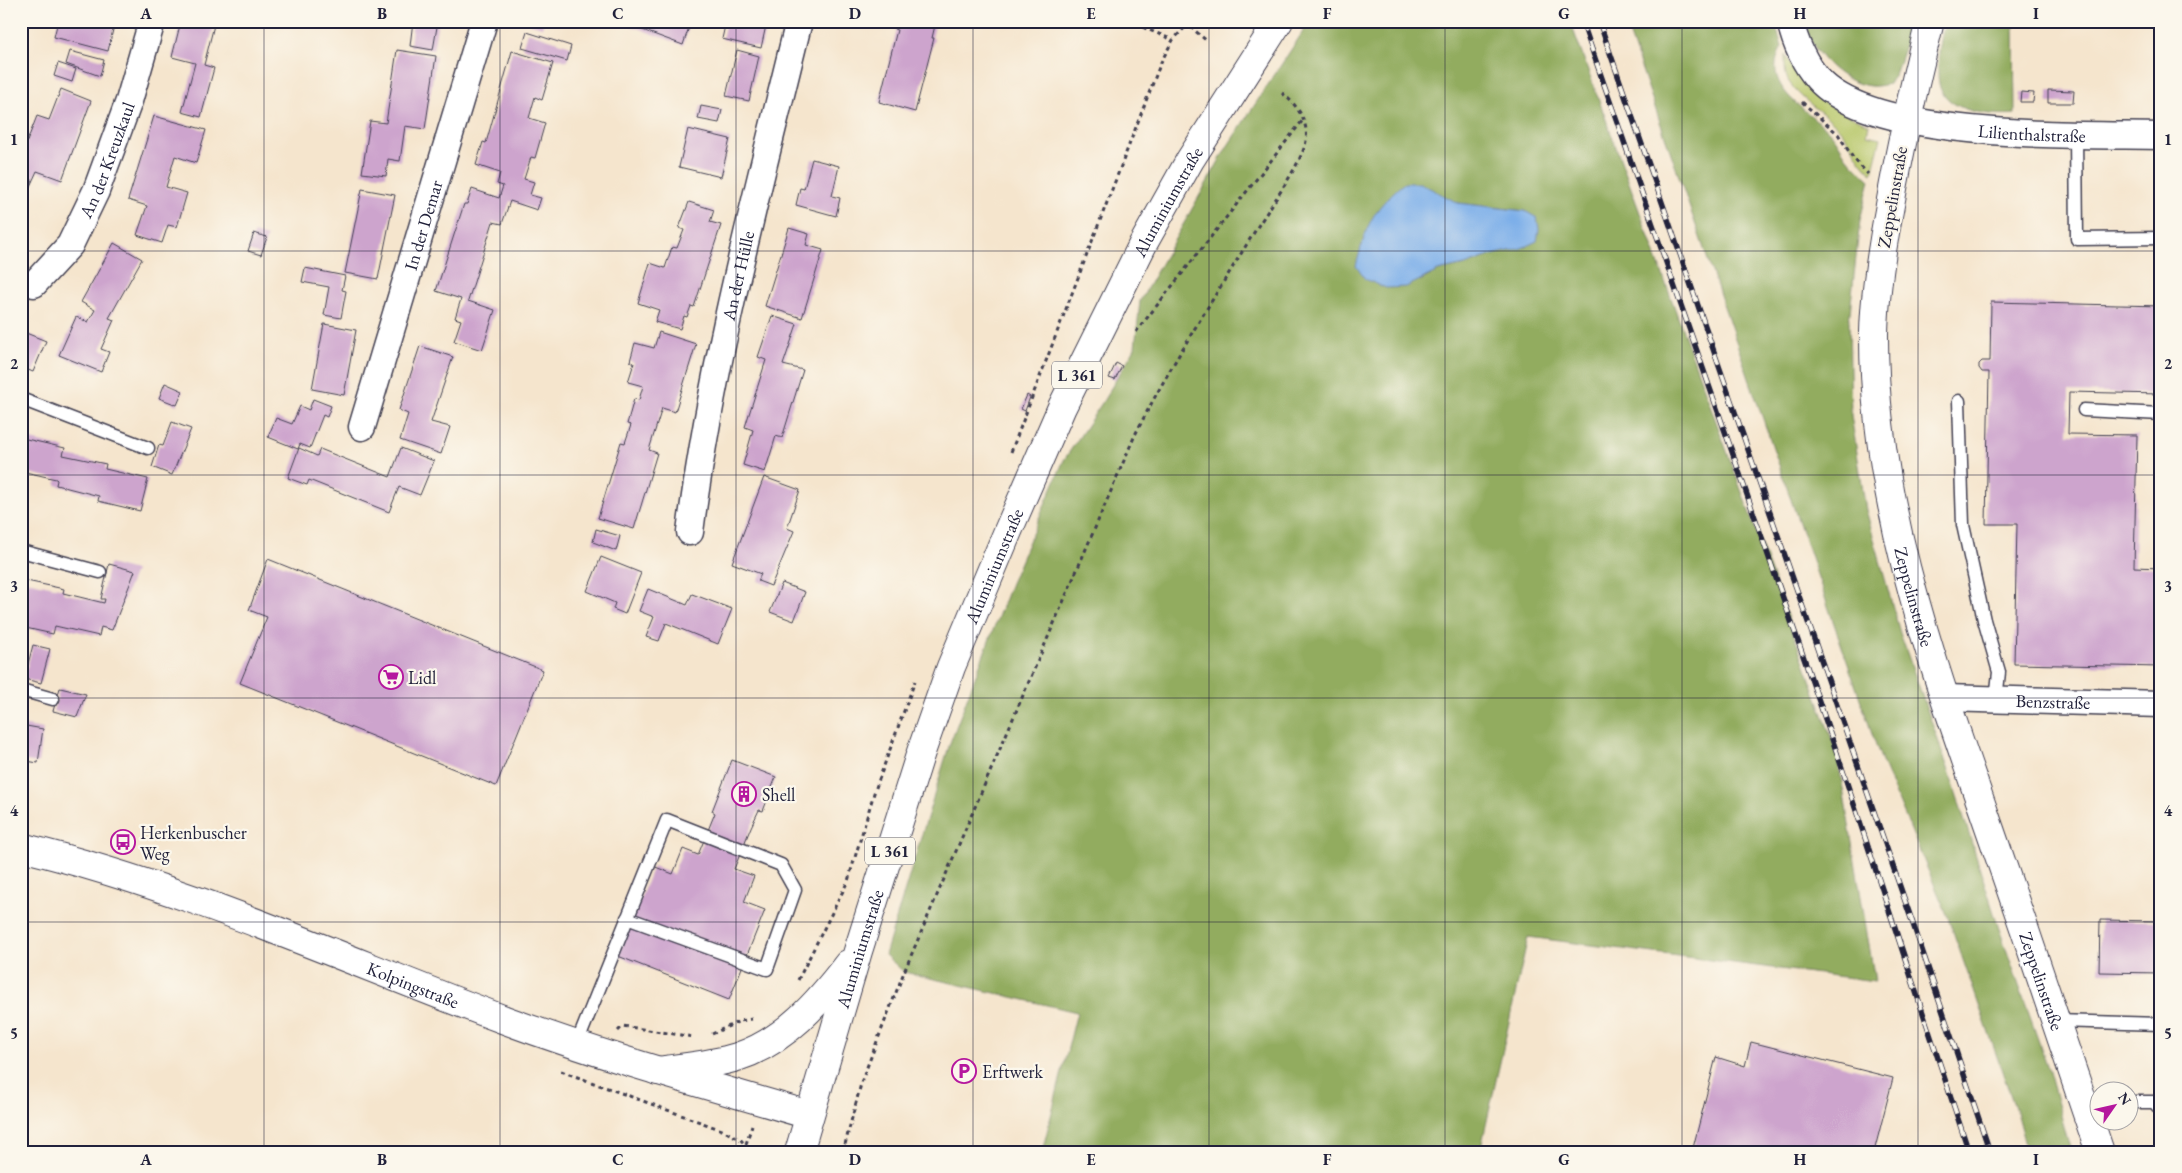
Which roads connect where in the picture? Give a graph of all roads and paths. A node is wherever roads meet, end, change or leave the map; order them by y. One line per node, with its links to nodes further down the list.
1 (152, 21): 17 (street, An der Kreuzkaul)
2 (484, 21): 23 (street, In der Demar)
3 (799, 21): 26 (street, An der Hülle)
4 (1128, 21): 9 (path)
5 (1279, 21): 37 (street, Aluminiumstraße / L 361)
6 (1790, 21): 12 (street, Lilienthalstraße)
7 (1930, 21): 12 (street, Zeppelinstraße)
8 (1186, 23): 9 (path); 10 (path)
9 (1174, 40): 25 (path)
10 (1208, 42)
11 (1282, 93): 13 (path)
12 (1906, 119): 14 (street, Lilienthalstraße); 31 (street, Zeppelinstraße)
13 (1304, 120): 18 (path); 54 (path)
14 (2076, 134): 15 (street, Lilienthalstraße); 16 (lane)
15 (2161, 136)
16 (2161, 238)
17 (34, 284)
18 (1136, 332)
19 (21, 399): 24 (lane)
20 (1960, 401): 33 (lane)
21 (2084, 410): 22 (lane)
22 (2161, 414)
23 (362, 427)
24 (148, 448)
25 (1008, 460)
26 (690, 532)
27 (21, 551): 28 (lane)
28 (100, 572)
29 (919, 672): 38 (path)
30 (21, 690): 32 (lane)
31 (1944, 698): 33 (street, Benzstraße); 40 (street, Zeppelinstraße)
32 (53, 699)
33 (1996, 700): 34 (street, Benzstraße)
34 (2161, 704)
35 (21, 847): 44 (street, Kolpingstraße)
36 (628, 918): 36 (lane); 44 (lane)
37 (858, 951): 46 (street); 50 (street, Aluminiumstraße / L 361)
38 (795, 986)
39 (758, 1020): 42 (path)
40 (2056, 1021): 41 (lane); 47 (street, Zeppelinstraße)
41 (2161, 1024)
42 (705, 1036)
43 (698, 1037): 44 (path)
44 (586, 1049): 46 (street, Kolpingstraße)
45 (558, 1069): 52 (path)
46 (657, 1071): 50 (street, Kolpingstraße)
47 (2090, 1099)
48 (2140, 1102): 49 (lane)
49 (2161, 1110)
50 (809, 1115): 53 (street, Aluminiumstraße / L 361)
51 (2096, 1130): 55 (street, Zeppelinstraße)
52 (752, 1152)
53 (799, 1152)
54 (843, 1152)
55 (2100, 1152)

